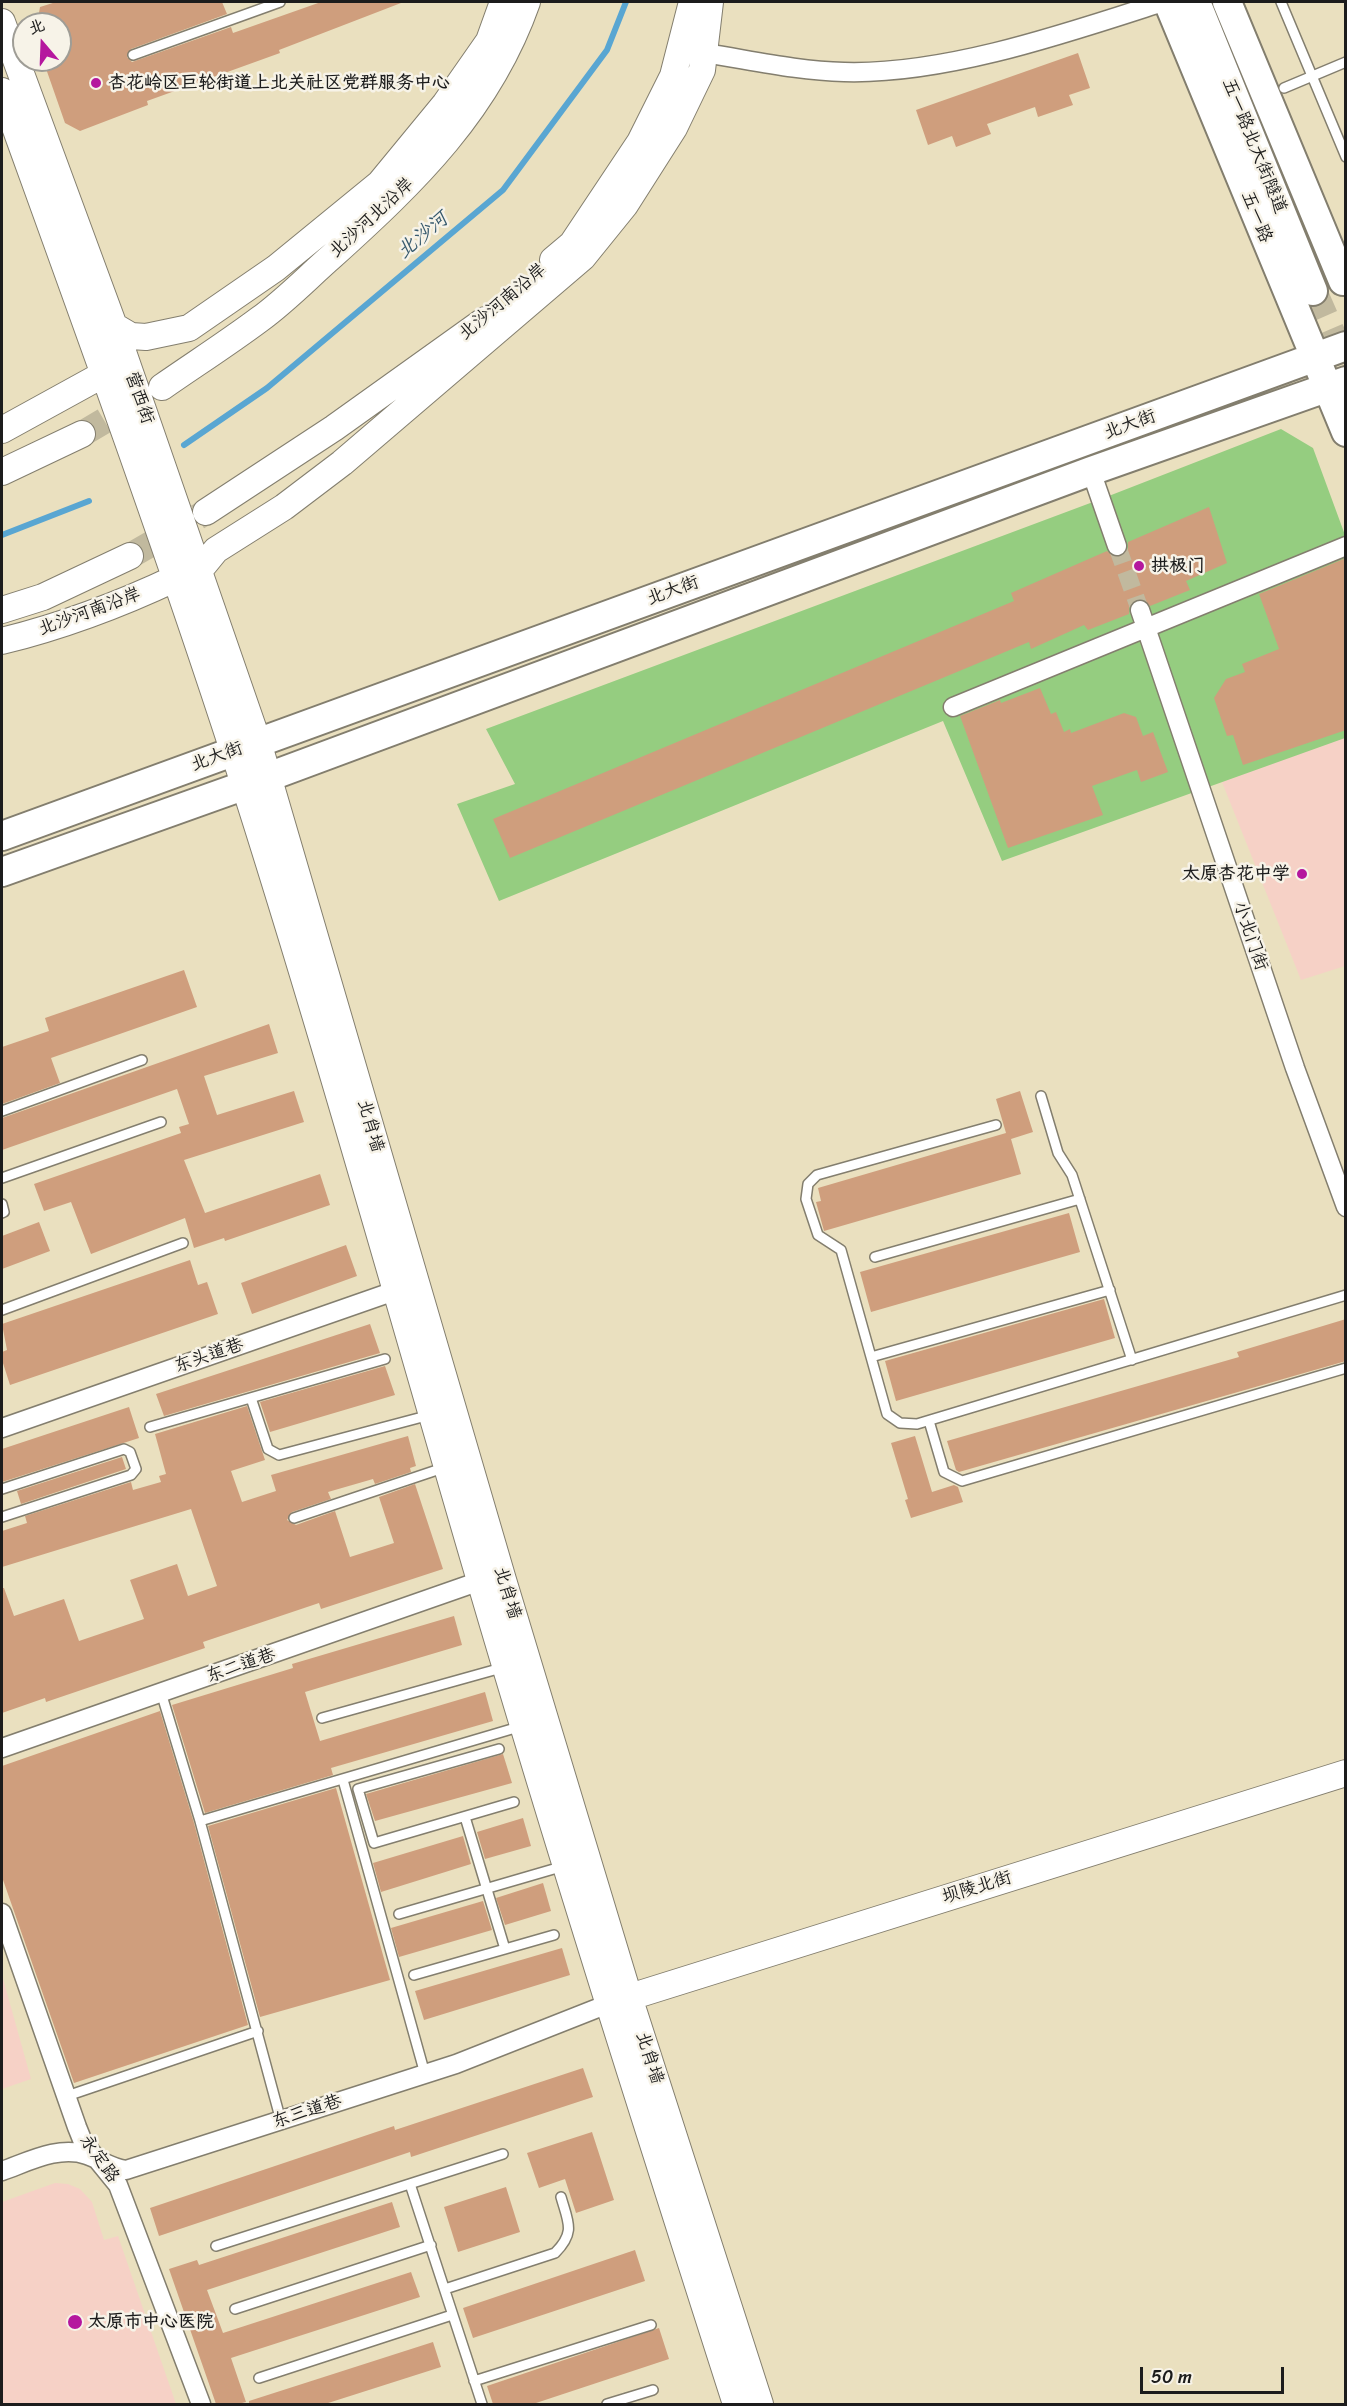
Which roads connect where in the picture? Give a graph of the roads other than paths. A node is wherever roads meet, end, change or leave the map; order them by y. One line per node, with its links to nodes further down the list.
1 (280, 2): 12 (lane)
2 (503, 2): 24 (street)
3 (527, 2): 29 (street, 北沙河北沿岸)
4 (692, 2): 35 (street, 北沙河南沿岸)
5 (710, 2): 14 (street)
6 (1163, 2): 14 (street)
7 (1168, 2): 26 (main road, 五一路)
8 (1196, 2): 23 (main road, 五一路北大街隧道)
9 (1227, 2): 22 (main road, 五一路北大街隧道)
10 (1248, 2): 18 (main road)
11 (1281, 2): 17 (lane)
12 (266, 4): 15 (lane)
13 (2, 22): 24 (street, 营西街)
14 (704, 53): 40 (street)
15 (133, 55)
16 (1346, 62): 17 (lane)
17 (1312, 76): 18 (lane); 20 (lane)
18 (1284, 88): 21 (main road)
19 (2, 91): 27 (street, 营西街)
20 (1346, 157)
21 (1346, 235)
22 (1343, 281)
23 (1313, 291)
24 (114, 326): 36 (street, 营西街)
25 (1346, 346): 26 (main road, 北大街)
26 (1314, 358): 28 (main road, 五一路); 46 (main road, 北大街)
27 (104, 374): 30 (street); 36 (street, 营西街)
28 (1336, 384): 31 (main road, 五一路); 33 (main road)
29 (162, 387)
30 (2, 430)
31 (1346, 432)
32 (82, 434): 34 (street)
33 (1091, 471): 37 (street); 47 (main road)
34 (2, 472)
35 (206, 512)
36 (167, 517): 40 (street, 营西街)
37 (1117, 546)
38 (1346, 546): 43 (street)
39 (130, 556): 41 (street, 北沙河南沿岸)
40 (187, 575): 44 (street, 北沙河南沿岸); 46 (street, 营西街)
41 (2, 610)
42 (1140, 610): 43 (street, 小北门街)
43 (1148, 629): 45 (street); 58 (street, 小北门街)
44 (2, 641)
45 (953, 707)
46 (245, 746): 47 (street, 营西街); 48 (main road, 北大街)
47 (256, 781): 49 (main road); 62 (street, 北肖墙)
48 (2, 836)
49 (2, 872)
50 (142, 1060): 52 (lane)
51 (1041, 1096): 56 (lane)
52 (2, 1111)
53 (161, 1122): 55 (lane)
54 (996, 1125): 66 (lane)
55 (2, 1178)
56 (1080, 1199): 61 (lane); 63 (lane)
57 (2, 1204): 59 (lane)
58 (1346, 1207)
59 (2, 1213)
60 (183, 1243): 65 (lane)
61 (875, 1257)
62 (407, 1287): 71 (street); 74 (street, 东头道巷); 99 (street, 北肖墙)
63 (1110, 1290): 66 (lane); 68 (lane)
64 (1346, 1295): 68 (lane)
65 (2, 1310)
66 (871, 1357): 72 (lane)
67 (385, 1359): 70 (lane)
68 (1132, 1360): 72 (lane)
69 (1346, 1368): 72 (lane)
70 (252, 1398): 71 (lane); 73 (lane)
71 (433, 1414): 75 (street)
72 (929, 1421)
73 (150, 1427)
74 (2, 1428)
75 (448, 1466): 78 (lane); 79 (street)
76 (2, 1489): 77 (lane)
77 (2, 1518)
78 (294, 1518)
79 (479, 1577): 80 (street); 81 (street, 东二道巷)
80 (506, 1667): 82 (lane); 83 (street)
81 (160, 1689): 84 (street, 东二道巷); 85 (street, 东二道巷); 91 (lane)
82 (322, 1718)
83 (524, 1726): 88 (lane); 92 (street)
84 (2, 1738)
85 (2, 1748)
86 (499, 1749): 90 (lane)
87 (1346, 1773): 99 (street, 坝陵北街)
88 (343, 1780): 91 (lane); 101 (lane)
89 (514, 1802): 90 (lane)
90 (465, 1817): 93 (lane)
91 (200, 1821): 100 (lane)
92 (566, 1865): 93 (lane); 99 (street)
93 (486, 1889): 95 (lane); 97 (lane)
94 (2, 1913): 102 (street, 永定路)
95 (399, 1914)
96 (554, 1935): 97 (lane)
97 (505, 1949): 98 (lane)
98 (414, 1975)
99 (619, 2000): 101 (street, 东三道巷); 121 (street); 122 (street, 北肖墙)
100 (258, 2031): 102 (lane); 103 (lane)
101 (425, 2074): 103 (street, 东三道巷)
102 (66, 2096): 105 (street, 永定路)
103 (281, 2121): 105 (street, 东三道巷)
104 (503, 2154): 107 (lane)
105 (102, 2162): 106 (street, 东三道巷); 118 (street, 永定路)
106 (2, 2171)
107 (410, 2184): 109 (lane); 110 (lane)
108 (561, 2197): 111 (lane)
109 (431, 2245): 111 (lane); 112 (lane)
110 (216, 2246)
111 (445, 2289): 113 (lane)
112 (235, 2309)
113 (453, 2315): 115 (lane); 116 (lane)
114 (651, 2325): 116 (lane)
115 (259, 2378)
116 (474, 2381): 119 (lane)
117 (652, 2390): 120 (lane)
118 (201, 2404)
119 (482, 2404)
120 (607, 2404)
121 (736, 2404)
122 (760, 2404)

